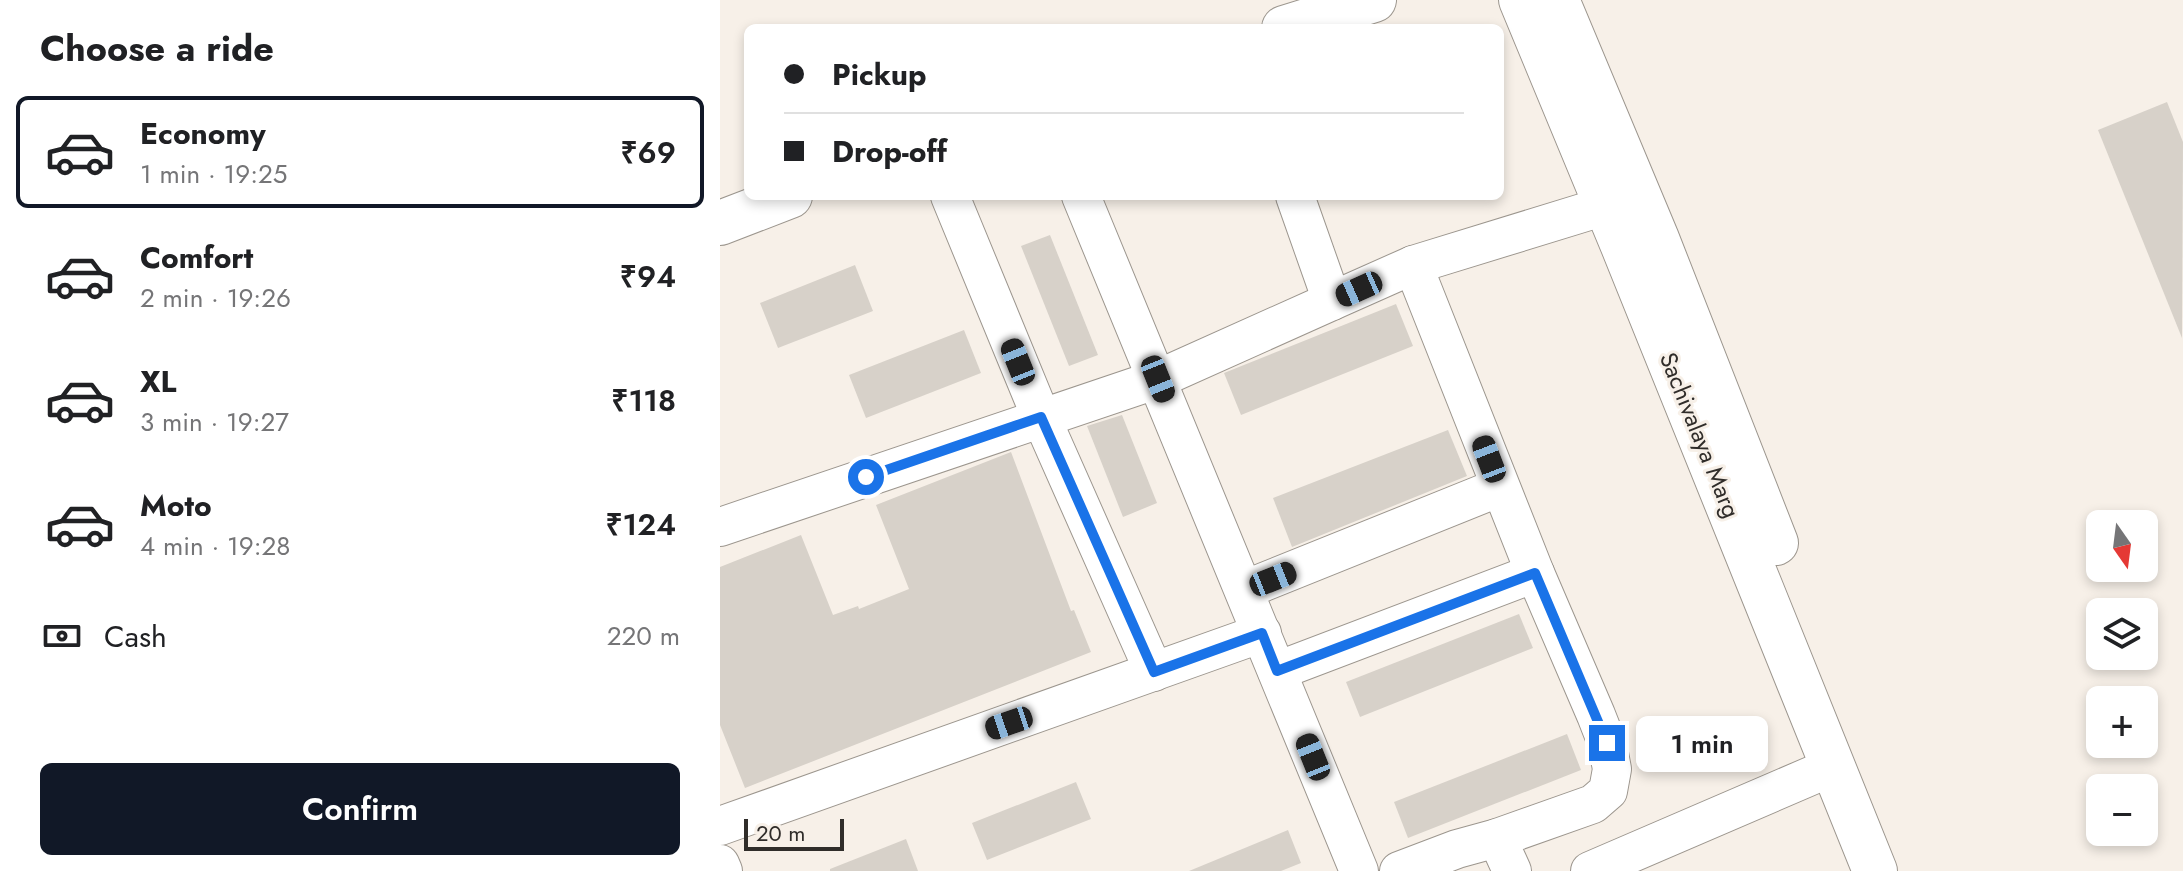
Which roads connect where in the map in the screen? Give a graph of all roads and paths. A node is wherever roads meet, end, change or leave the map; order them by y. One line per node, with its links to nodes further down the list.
1 (1374, 0): 4 (main road)
2 (1521, 0): 9 (main road, Sachivalaya Marg)
3 (1557, 0): 31 (main road, Sachivalaya Marg)
4 (1297, 24)
5 (780, 200): 10 (main road)
6 (952, 200): 14 (street)
7 (1083, 200): 13 (street)
8 (1296, 200): 12 (street)
9 (1605, 206): 11 (street); 22 (main road, Sachivalaya Marg)
10 (720, 223)
11 (1413, 265): 12 (street); 15 (street)
12 (1332, 301): 13 (street)
13 (1158, 379): 14 (street); 18 (street)
14 (1041, 417): 16 (street); 21 (street)
15 (1500, 487): 17 (street); 18 (street)
16 (720, 527)
17 (1535, 573): 20 (street); 24 (street)
18 (1244, 590): 19 (street)
19 (1262, 633): 20 (street); 21 (street)
20 (1277, 671): 27 (street)
21 (1154, 672): 23 (street)
22 (1834, 766): 29 (street); 30 (main road, Sachivalaya Marg)
23 (720, 826)
24 (1505, 855): 28 (street)
25 (720, 864): 26 (street)
26 (723, 871)
27 (1359, 871)
28 (1399, 871)
29 (1590, 871)
30 (1875, 871)
31 (1907, 871)

